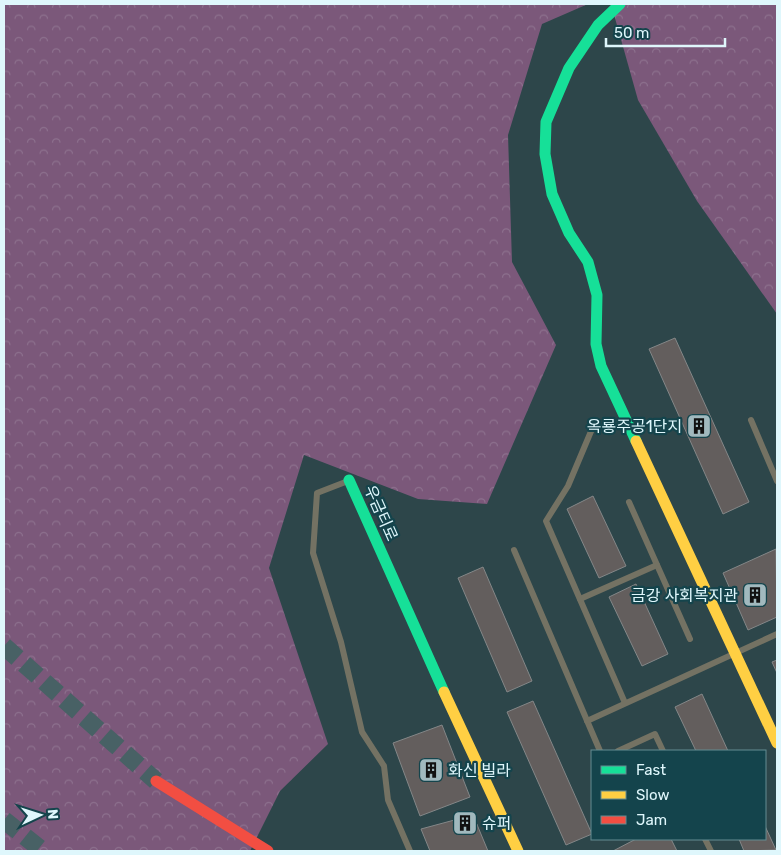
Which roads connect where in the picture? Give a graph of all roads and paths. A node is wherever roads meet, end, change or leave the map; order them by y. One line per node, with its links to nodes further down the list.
1 (620, 4): 12 (street)
2 (751, 420): 5 (lane)
3 (592, 429): 9 (lane)
4 (349, 480): 21 (lane, 우금티로); 22 (street, 우금티로)
5 (777, 481)
6 (629, 502): 8 (lane)
7 (514, 550): 14 (lane)
8 (657, 565): 9 (lane); 11 (lane)
9 (580, 599): 13 (lane)
10 (777, 634): 12 (lane)
11 (690, 639)
12 (735, 653): 13 (lane); 15 (street)
13 (625, 703): 14 (lane)
14 (587, 721): 16 (lane)
15 (777, 743)
16 (600, 750)
17 (620, 750): 18 (lane)
18 (663, 750)
19 (156, 781): 20 (street)
20 (268, 851)
21 (410, 851)
22 (518, 851)

